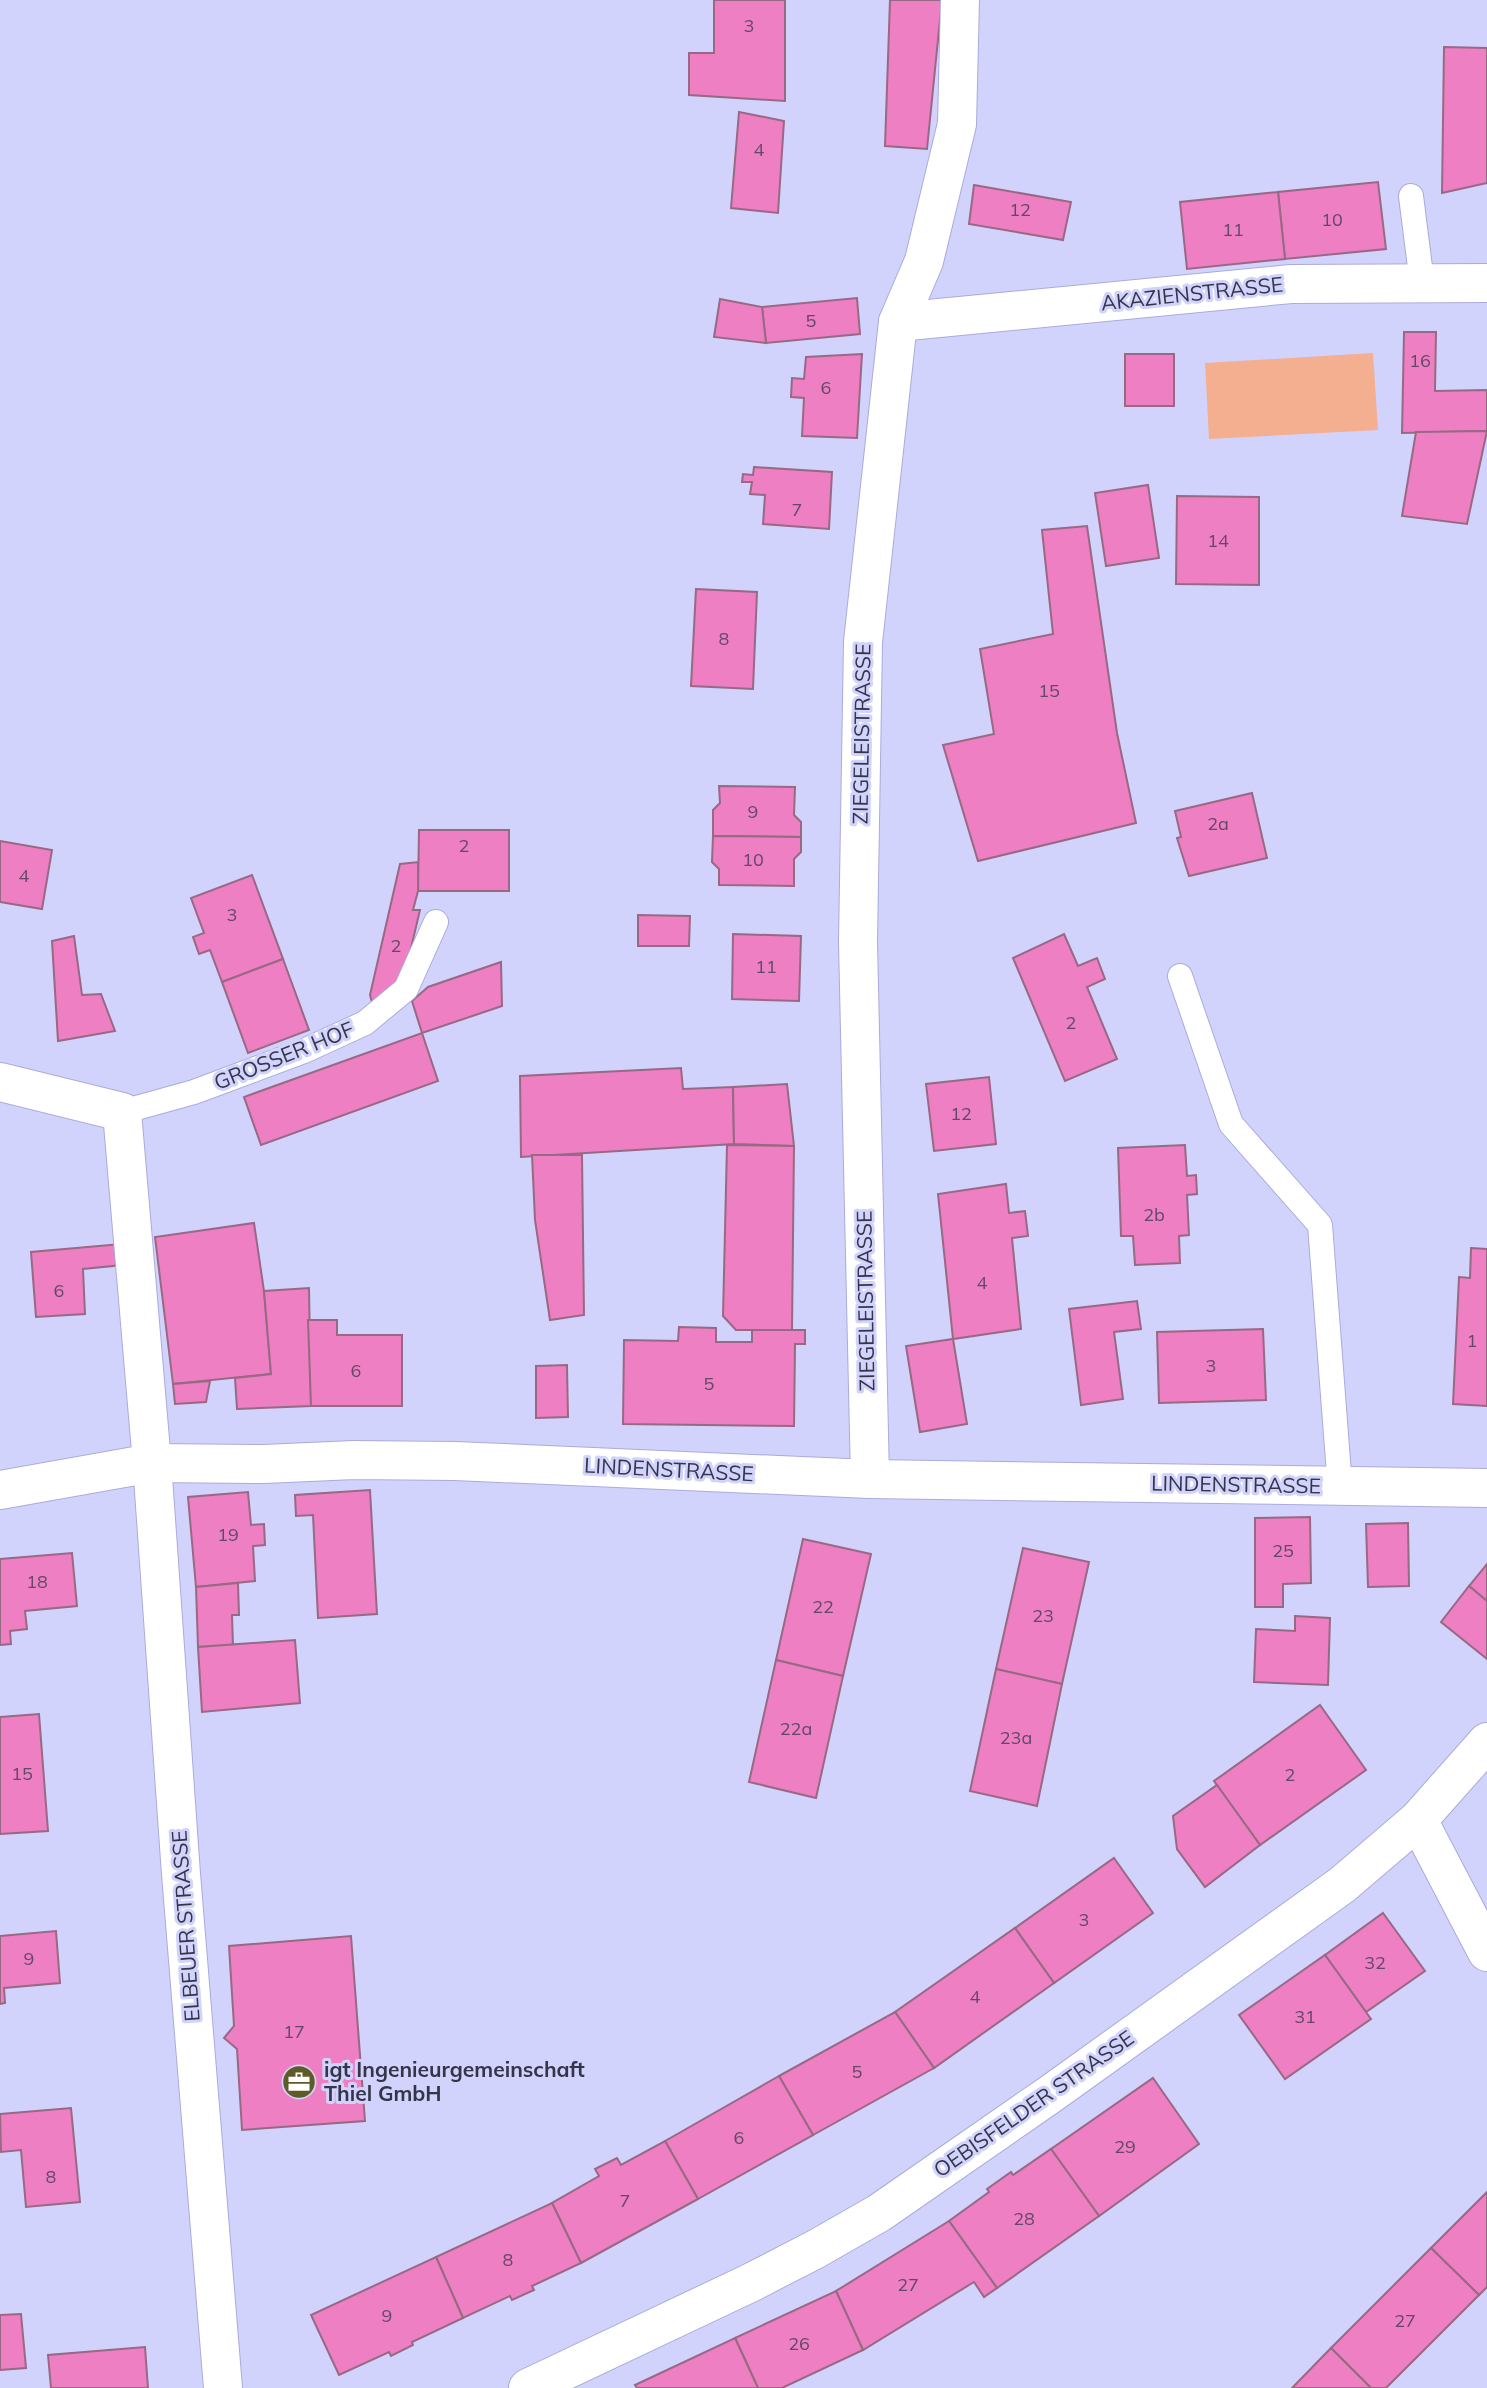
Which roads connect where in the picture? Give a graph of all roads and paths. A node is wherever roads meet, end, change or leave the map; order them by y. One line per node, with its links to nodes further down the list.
1 (960, 0): 5 (street, ZIEGELEISTRASSE)
2 (1410, 196): 3 (lane)
3 (1422, 283): 4 (street, AKAZIENSTRASSE); 5 (street, AKAZIENSTRASSE)
4 (1487, 283)
5 (898, 323): 11 (street, ZIEGELEISTRASSE)
6 (436, 922): 9 (lane, GROSSER HOF)
7 (1180, 976): 12 (lane, LINDENSTRASSE)
8 (0, 1082): 9 (street, GROSSER HOF)
9 (121, 1112): 10 (street)
10 (152, 1463): 11 (street, LINDENSTRASSE); 14 (street, LINDENSTRASSE); 18 (street, ELBEUER STRASSE)
11 (870, 1479): 12 (street, LINDENSTRASSE)
12 (1340, 1487): 13 (street, LINDENSTRASSE)
13 (1487, 1488)
14 (0, 1490)
15 (1487, 1742): 16 (street, OEBISFELDER STRASSE)
16 (1418, 1820): 17 (street); 19 (street, OEBISFELDER STRASSE)
17 (1487, 1952)
18 (223, 2388)
19 (528, 2388)

